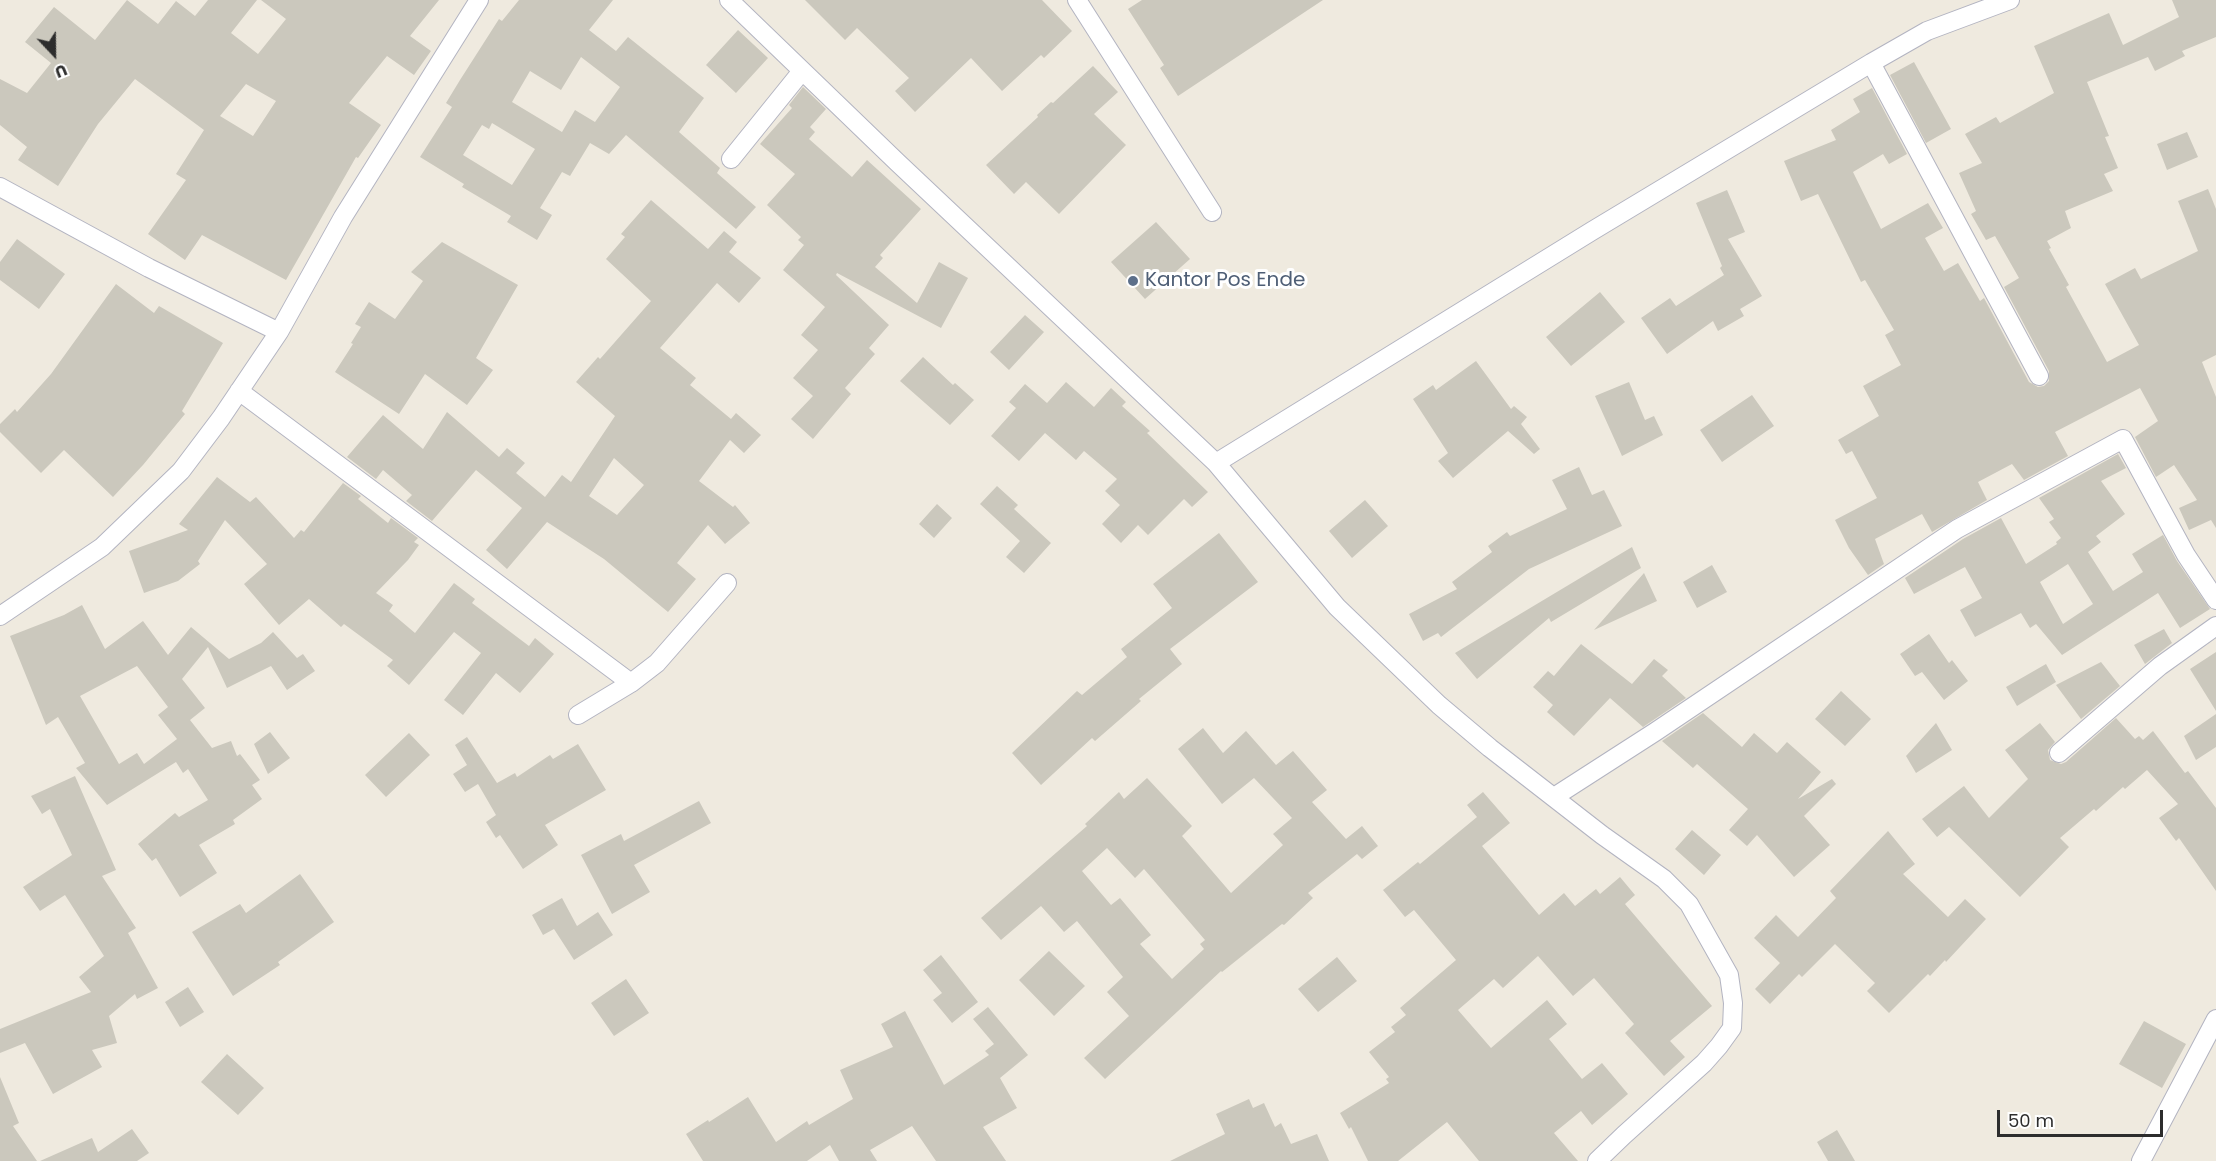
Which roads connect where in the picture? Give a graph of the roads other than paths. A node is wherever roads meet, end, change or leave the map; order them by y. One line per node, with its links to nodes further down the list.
1 (479, 0): 10 (street)
2 (729, 0): 6 (street)
3 (2010, 0): 5 (street)
4 (1080, 1): 9 (street)
5 (1870, 63): 11 (street); 13 (street)
6 (802, 71): 7 (street); 13 (street)
7 (731, 159)
8 (0, 187): 10 (street)
9 (1212, 212)
10 (279, 332): 12 (street)
11 (2039, 376)
12 (239, 391): 16 (street); 18 (street)
13 (1216, 463): 21 (street)
14 (727, 584): 18 (street)
15 (2216, 600): 21 (street)
16 (0, 616)
17 (2216, 626): 20 (street)
18 (631, 683): 19 (street)
19 (578, 715)
20 (2059, 753)
21 (1554, 797): 23 (street)
22 (2216, 1019): 24 (street)
23 (1597, 1161)
24 (2141, 1161)

